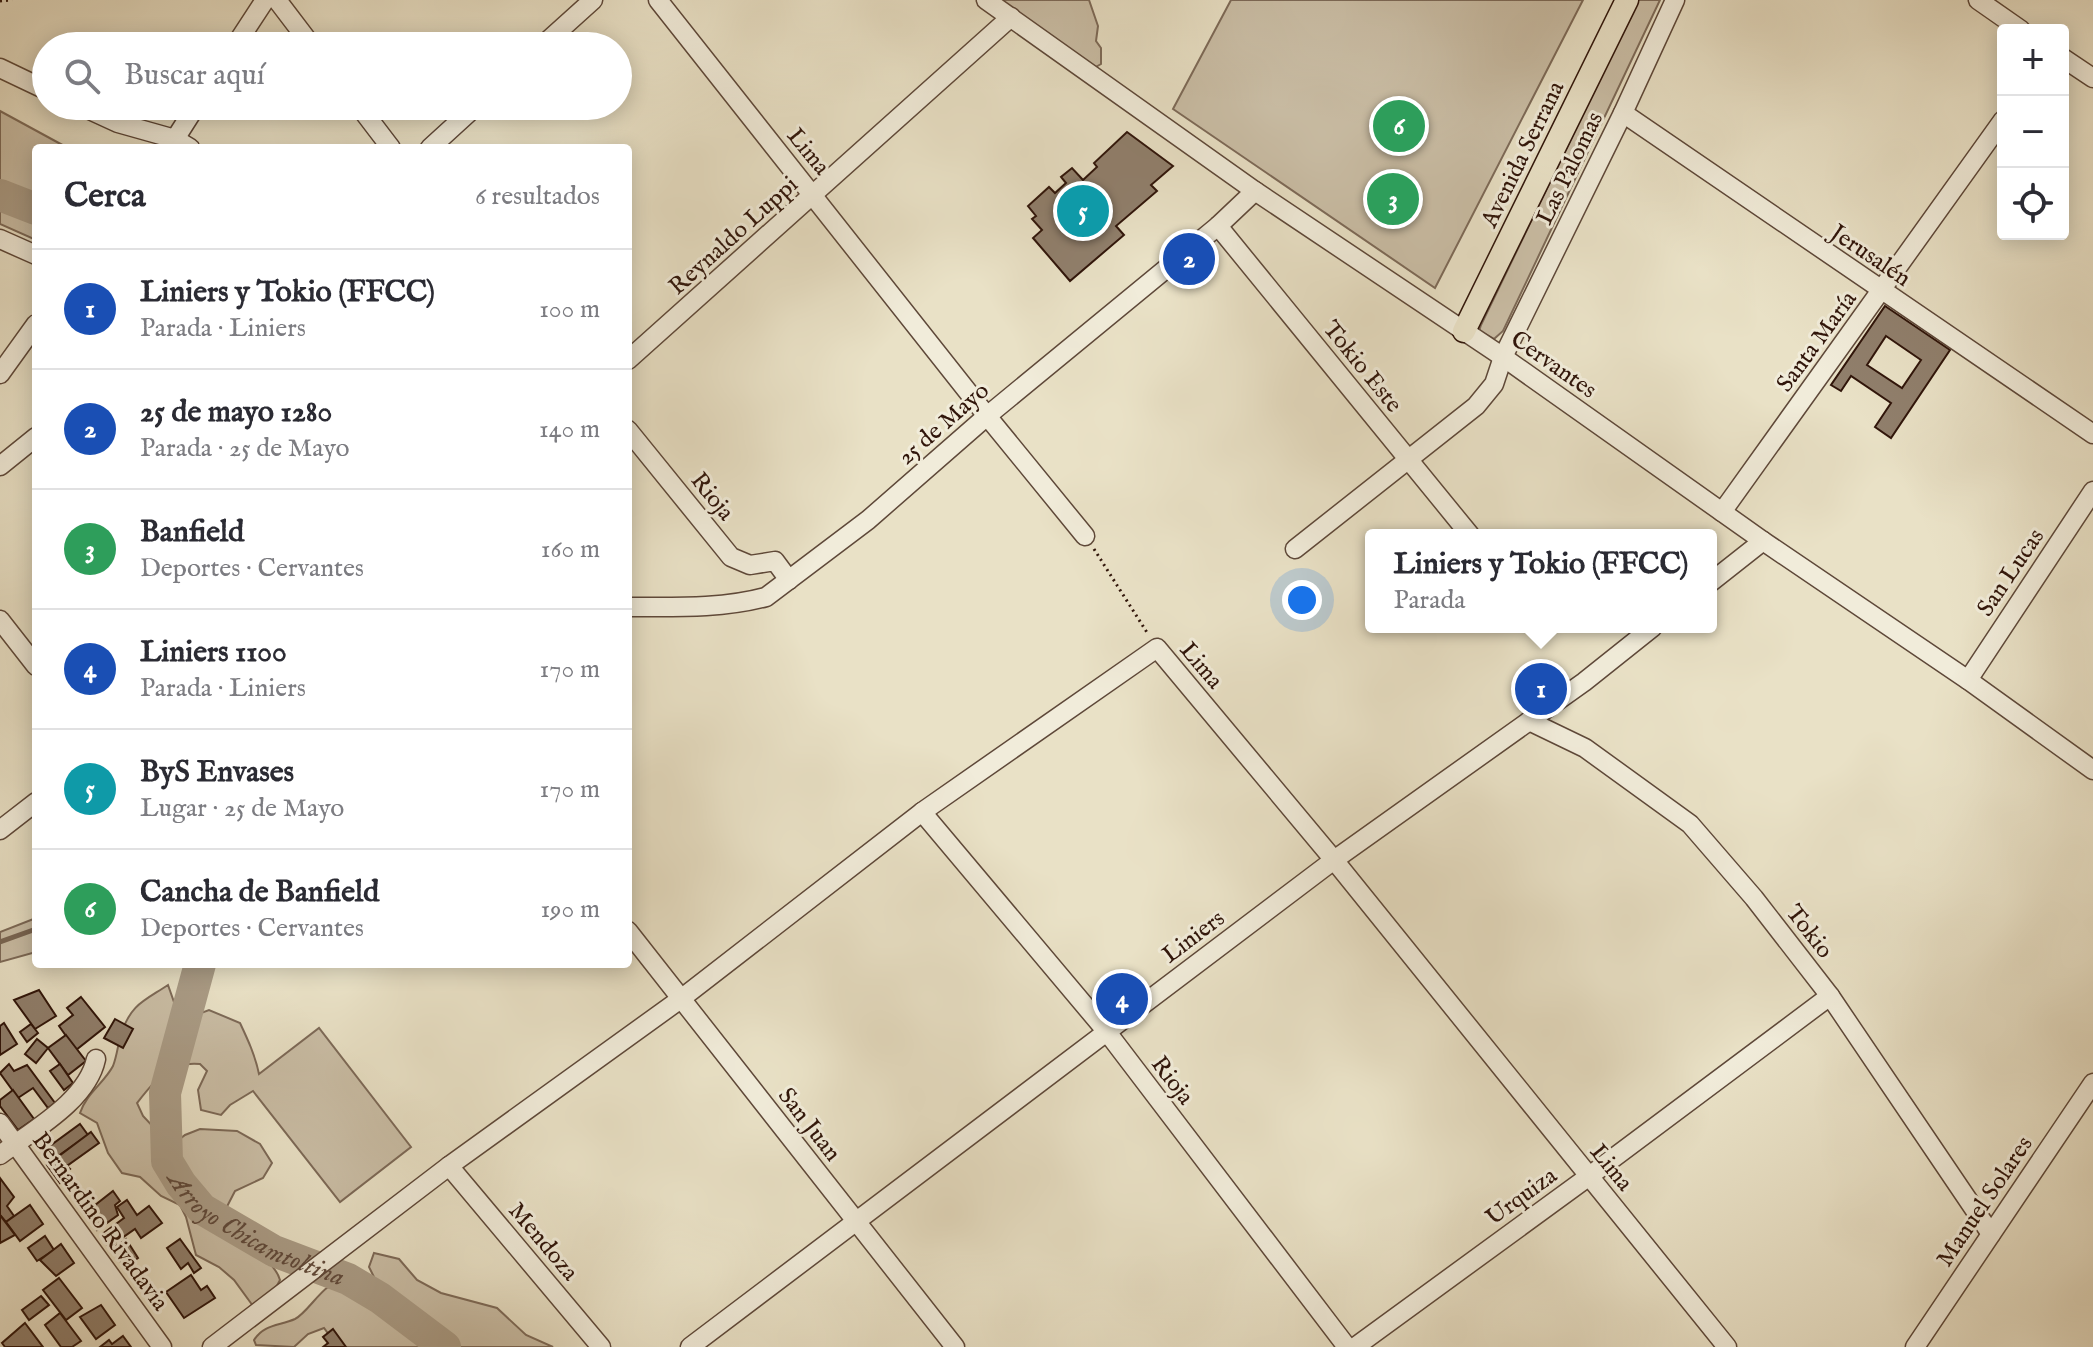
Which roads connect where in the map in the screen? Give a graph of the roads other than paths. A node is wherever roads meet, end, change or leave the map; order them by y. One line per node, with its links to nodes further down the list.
1 (265, 0): 11 (street)
2 (277, 0): 12 (street)
3 (593, 0): 13 (street)
4 (658, 0): 28 (street, Lima)
5 (986, 0): 9 (street, Cervantes)
6 (1627, 0): 34 (main road, Avenida Serrana)
7 (1675, 0): 18 (street, Las Palomas)
8 (1978, 0): 10 (street)
9 (1011, 17): 27 (street, Cervantes); 28 (street, Reynaldo Luppi)
10 (2012, 24)
11 (244, 32)
12 (301, 32)
13 (558, 32)
14 (2069, 62): 16 (street)
15 (0, 68): 17 (street)
16 (2093, 78)
17 (32, 83)
18 (1623, 113): 32 (street, Jerusalén); 36 (street, Las Palomas)
19 (111, 120): 24 (street)
20 (191, 120): 24 (street)
21 (370, 120): 25 (street)
22 (461, 120): 26 (street)
23 (1997, 128): 32 (street, Santa María)
24 (183, 143)
25 (388, 144)
26 (434, 144)
27 (1255, 191): 29 (street, 25 de Mayo); 34 (street, Cervantes)
28 (814, 195): 35 (street, Reynaldo Luppi); 38 (street, Lima)
29 (1218, 226): 38 (street, 25 de Mayo); 42 (street, Tokio Este)
30 (0, 239): 31 (street)
31 (32, 253)
32 (1881, 292): 39 (street, Jerusalén); 45 (street, Santa María)
33 (32, 330): 37 (street)
34 (1464, 331): 36 (street, Cervantes)
35 (632, 356)
36 (1503, 357): 42 (street, Las Palomas); 45 (street, Cervantes)
37 (0, 374)
38 (987, 416): 47 (street, Lima); 51 (street, 25 de Mayo)
39 (2093, 434)
40 (632, 435): 51 (street, Rioja)
41 (32, 440): 43 (street)
42 (1408, 459): 46 (street, Tokio Este); 49 (street, Las Palomas)
43 (0, 466)
44 (2093, 491): 56 (street, San Lucas)
45 (1722, 512): 48 (street, Cervantes)
46 (1465, 529)
47 (1085, 536)
48 (1763, 541): 50 (street); 56 (street, Cervantes)
49 (1295, 549)
50 (1717, 577)
51 (789, 580): 52 (street, 25 de Mayo)
52 (632, 607)
53 (0, 620): 55 (street)
54 (1645, 633): 57 (street, Liniers)
55 (32, 661)
56 (1968, 680): 58 (street, Cervantes)
57 (1529, 721): 62 (street, Liniers); 64 (street, Tokio)
58 (2093, 770)
59 (32, 805): 61 (street)
60 (922, 812): 62 (street, Lima); 65 (street); 66 (street, Rioja)
61 (0, 830)
62 (1334, 860): 66 (street, Liniers); 73 (street, Lima)
63 (632, 936): 65 (street, San Juan)
64 (1830, 996): 73 (street, Urquiza); 75 (street, Tokio)
65 (682, 998): 72 (street); 74 (street, San Juan)
66 (1107, 1032): 74 (street, Liniers); 81 (street, Rioja)
67 (96, 1059): 70 (street)
68 (2093, 1083): 75 (street, Manuel Solares)
69 (0, 1123): 70 (street, Bernardino Rivadavia)
70 (15, 1143): 71 (street); 76 (street, Bernardino Rivadavia)
71 (0, 1155)
72 (449, 1166): 77 (street); 78 (street, Mendoza)
73 (1588, 1177): 82 (street, Urquiza); 83 (street, Lima)
74 (855, 1222): 79 (street, Liniers); 80 (street, San Juan)
75 (1991, 1234): 84 (street, Manuel Solares)
76 (162, 1347)
77 (212, 1347)
78 (601, 1347)
79 (690, 1347)
80 (955, 1347)
81 (1347, 1347)
82 (1355, 1347)
83 (1727, 1347)
84 (1915, 1347)

